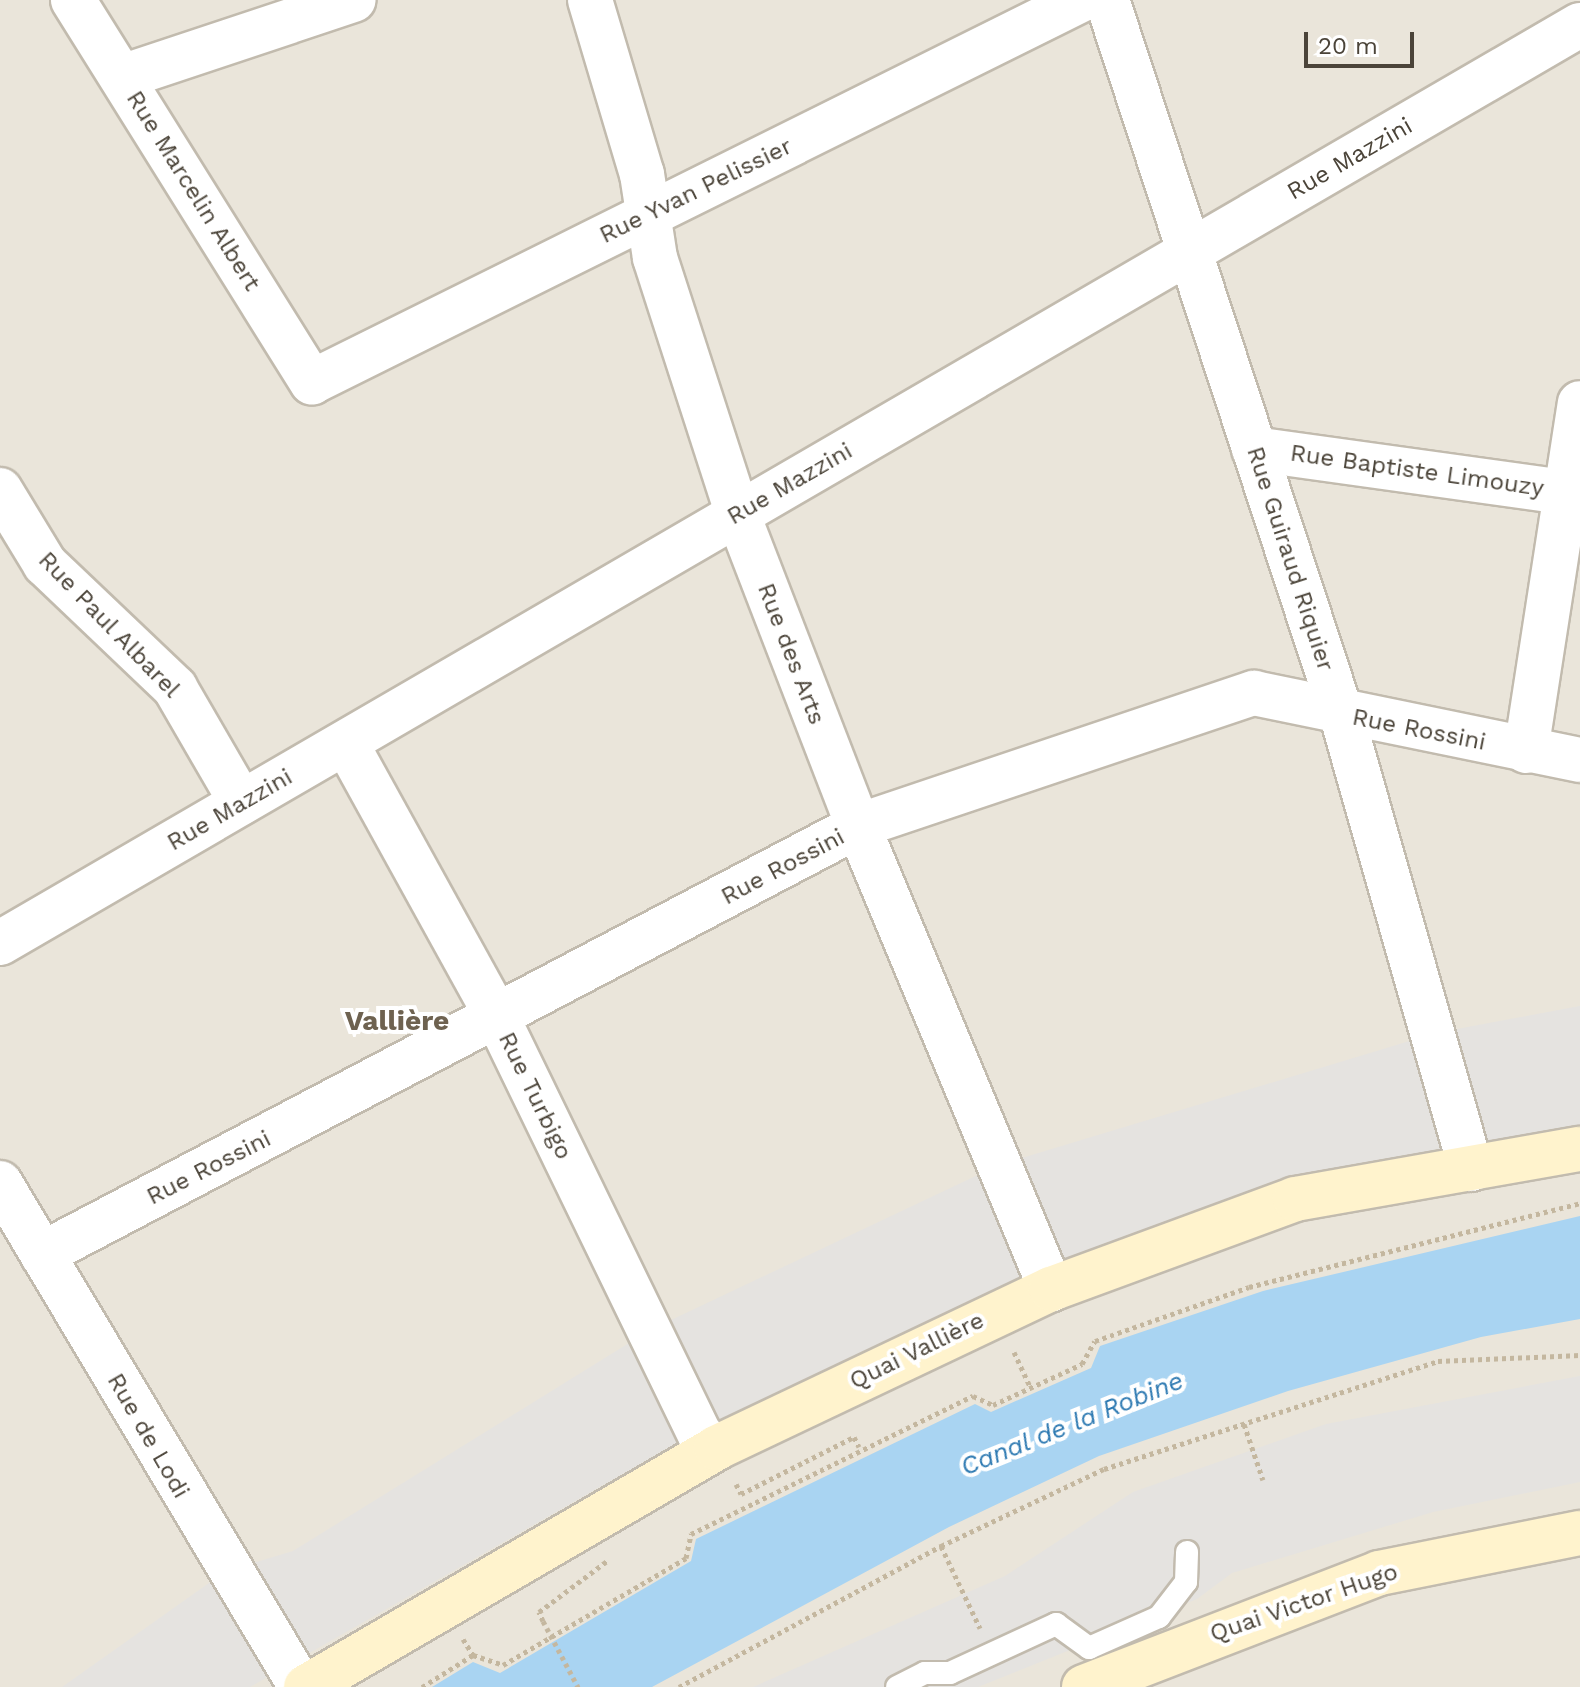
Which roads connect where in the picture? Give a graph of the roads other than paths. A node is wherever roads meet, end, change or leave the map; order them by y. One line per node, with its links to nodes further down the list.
1 (73, 0): 7 (street, Rue Marcelin Albert)
2 (354, 0): 7 (street)
3 (590, 0): 8 (street, Rue des Arts)
4 (1081, 0): 8 (street, Rue Yvan Pelissier)
5 (1107, 0): 9 (street, Rue Guiraud Riquier)
6 (1580, 25): 9 (street, Rue Mazzini)
7 (122, 77): 10 (street, Rue Marcelin Albert)
8 (647, 216): 10 (street, Rue Yvan Pelissier); 15 (street, Rue des Arts)
9 (1190, 253): 12 (street, Rue Guiraud Riquier); 15 (street, Rue Mazzini)
10 (312, 382)
11 (1580, 403): 14 (street)
12 (1254, 449): 14 (street, Rue Baptiste Limouzy); 16 (street, Rue Guiraud Riquier)
13 (0, 490): 20 (street, Rue Paul Albarel)
14 (1573, 493): 18 (street)
15 (738, 515): 17 (street, Rue Mazzini); 21 (street, Rue des Arts)
16 (1342, 716): 18 (street, Rue Rossini); 21 (street, Rue Rossini); 25 (street, Rue Guiraud Riquier)
17 (347, 745): 20 (street, Rue Mazzini); 23 (street, Rue Turbigo)
18 (1526, 751): 19 (street, Rue Rossini)
19 (1580, 760)
20 (241, 802): 22 (street, Rue Mazzini)
21 (858, 826): 23 (street, Rue Rossini); 28 (street, Rue des Arts)
22 (0, 943)
23 (498, 1019): 27 (street, Rue Rossini); 29 (street, Rue Turbigo)
24 (1580, 1149): 25 (street, Quai Vallière)
25 (1471, 1169): 28 (street, Quai Vallière)
26 (0, 1183): 27 (street, Rue de Lodi)
27 (42, 1254): 33 (street, Rue de Lodi)
28 (1051, 1289): 29 (street, Quai Vallière)
29 (723, 1460): 33 (street, Quai Vallière)
30 (1580, 1533): 32 (street, Quai Victor Hugo)
31 (1187, 1552): 34 (lane)
32 (1091, 1685)
33 (303, 1687)
34 (897, 1687)

